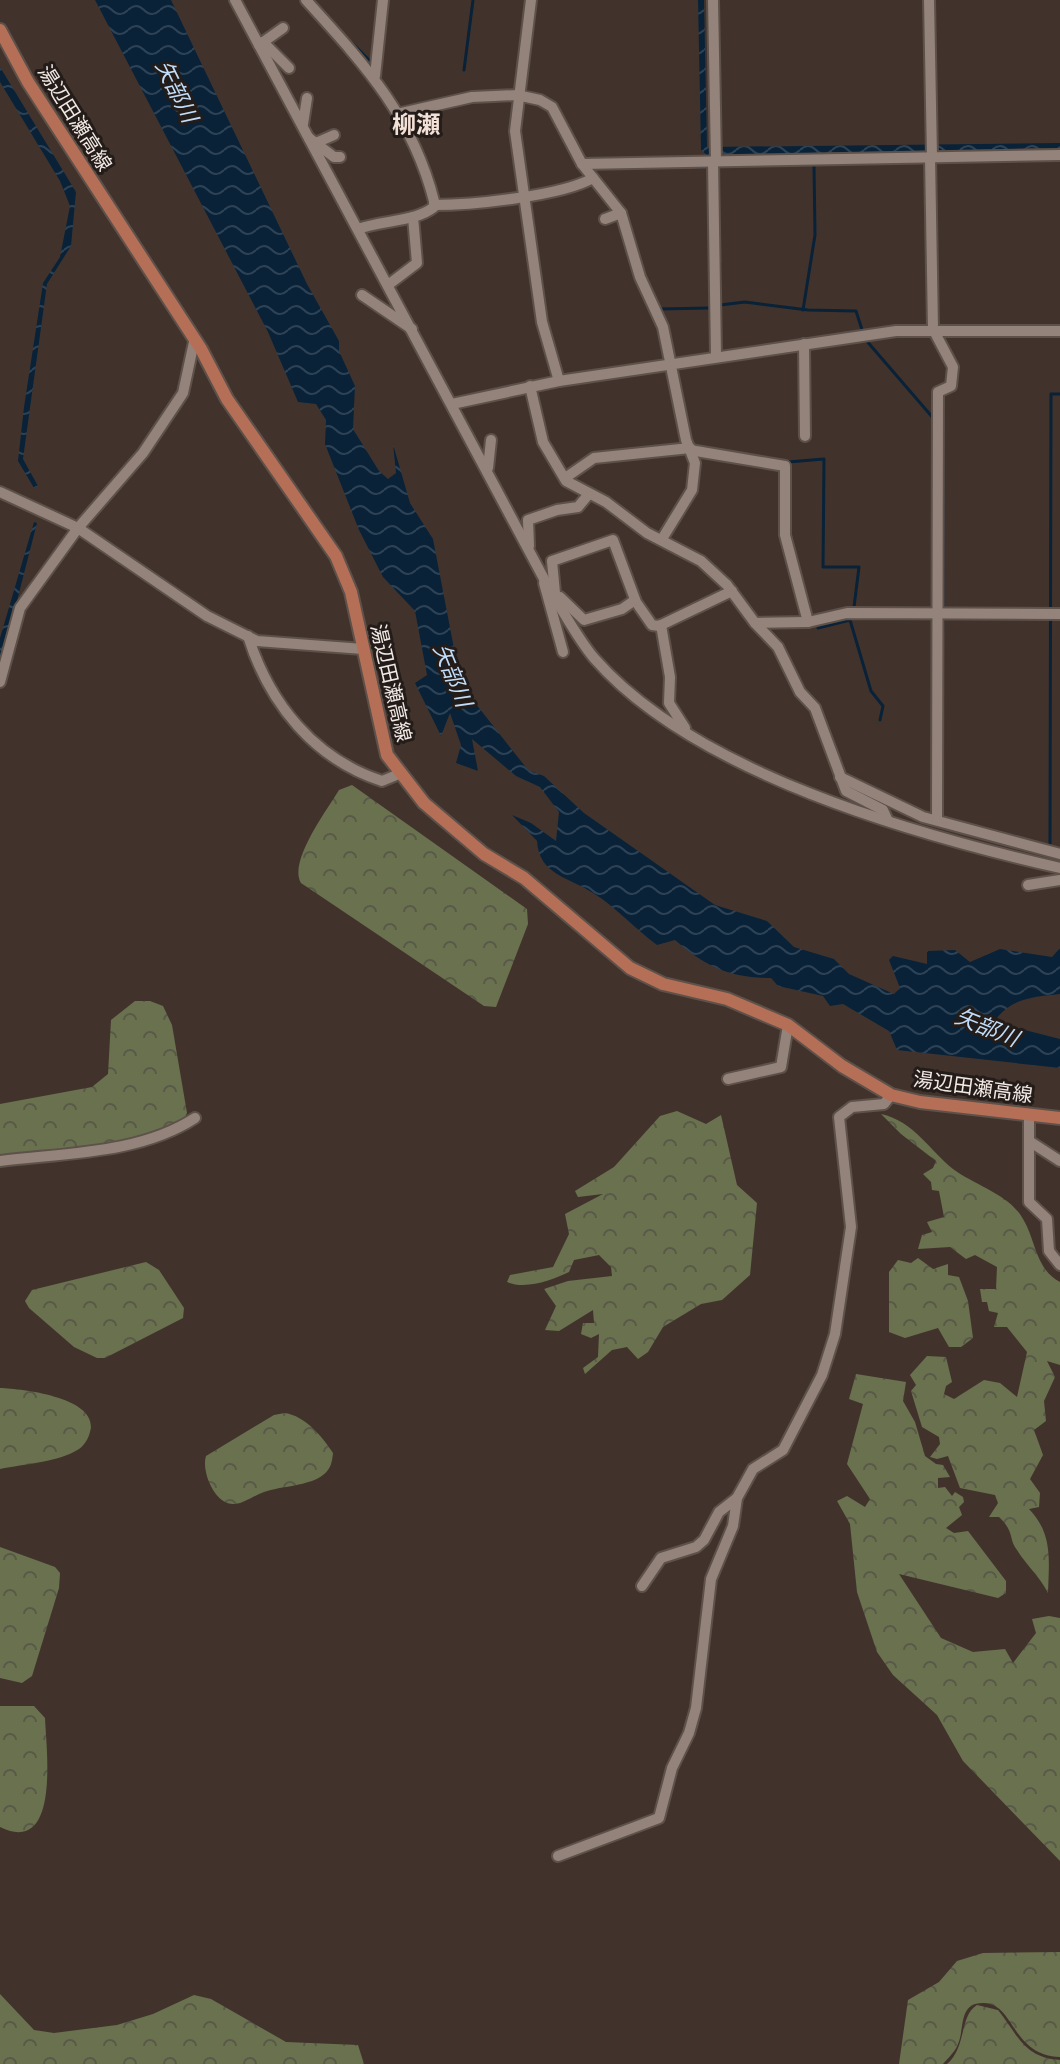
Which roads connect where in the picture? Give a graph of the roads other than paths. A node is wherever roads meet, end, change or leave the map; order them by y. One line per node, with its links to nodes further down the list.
1 (235, 0): 9 (street)
2 (306, 0): 11 (street)
3 (383, 0): 11 (street)
4 (531, 0): 12 (street)
5 (713, 0): 20 (street)
6 (929, 0): 18 (street)
7 (283, 28): 9 (street)
8 (0, 30): 37 (main road, 湯辺田瀬高線)
9 (261, 43): 10 (street); 15 (street)
10 (289, 68)
11 (375, 76): 14 (street)
12 (517, 95): 14 (street); 22 (street); 25 (street)
13 (307, 98): 15 (street)
14 (397, 114): 27 (street)
15 (303, 126): 17 (street)
16 (334, 135): 17 (street)
17 (313, 140): 21 (street); 31 (street)
18 (931, 152): 19 (street); 20 (street); 35 (street)
19 (1060, 155)
20 (715, 156): 22 (street); 39 (street)
21 (340, 157)
22 (582, 164): 23 (street)
23 (593, 178): 25 (street); 28 (street)
24 (489, 186): 26 (street)
25 (524, 194): 26 (street); 41 (street)
26 (491, 200): 27 (street)
27 (434, 205): 29 (street)
28 (621, 213): 30 (street); 40 (street)
29 (413, 217): 31 (street); 32 (street)
30 (605, 219)
31 (358, 229): 32 (street)
32 (388, 285): 34 (street)
33 (362, 295): 34 (street)
34 (412, 329): 43 (street)
35 (933, 329): 36 (street); 38 (street); 58 (street)
36 (1060, 331)
37 (194, 342): 51 (street); 64 (main road, 湯辺田瀬高線)
38 (804, 344): 39 (street); 44 (street)
39 (716, 356): 40 (street)
40 (668, 363): 41 (street); 46 (street)
41 (559, 381): 42 (street)
42 (530, 386): 43 (street); 48 (street)
43 (452, 404): 47 (street)
44 (805, 436)
45 (491, 440): 47 (street)
46 (690, 449): 48 (street); 52 (street); 60 (street)
47 (487, 469): 53 (street)
48 (565, 478): 50 (street)
49 (0, 492): 51 (street)
50 (588, 495): 52 (street); 53 (street)
51 (78, 528): 63 (street); 66 (street)
52 (662, 539): 55 (street)
53 (530, 551): 54 (street)
54 (543, 577): 56 (street); 65 (street)
55 (732, 591): 61 (street); 62 (street)
56 (556, 596): 57 (street); 57 (street); 67 (street)
57 (635, 600): 62 (street)
58 (938, 614): 59 (street); 60 (street); 70 (street)
59 (1060, 614)
60 (808, 622): 61 (street)
61 (755, 623): 69 (street)
62 (661, 625): 67 (street)
63 (248, 636): 64 (street); 68 (street)
64 (363, 649): 68 (main road, 湯辺田瀬高線)
65 (563, 652)
66 (0, 682)
67 (684, 731): 71 (street)
68 (399, 774): 76 (main road, 湯辺田瀬高線)
69 (840, 777): 70 (street); 71 (street)
70 (937, 820): 72 (street)
71 (888, 821): 73 (street)
72 (1060, 854)
73 (1060, 868)
74 (1060, 880): 75 (street)
75 (1028, 885)
76 (788, 1025): 77 (street); 78 (main road, 湯辺田瀬高線)
77 (728, 1079)
78 (891, 1095): 79 (main road, 湯辺田瀬高線); 86 (street)
79 (1029, 1116): 81 (main road, 湯辺田瀬高線); 82 (street)
80 (195, 1118): 83 (street)
81 (1060, 1118)
82 (1029, 1141): 84 (street); 85 (street)
83 (0, 1161)
84 (1060, 1161)
85 (1060, 1265)
86 (737, 1498): 87 (street); 88 (street)
87 (644, 1589)
88 (558, 1856)

